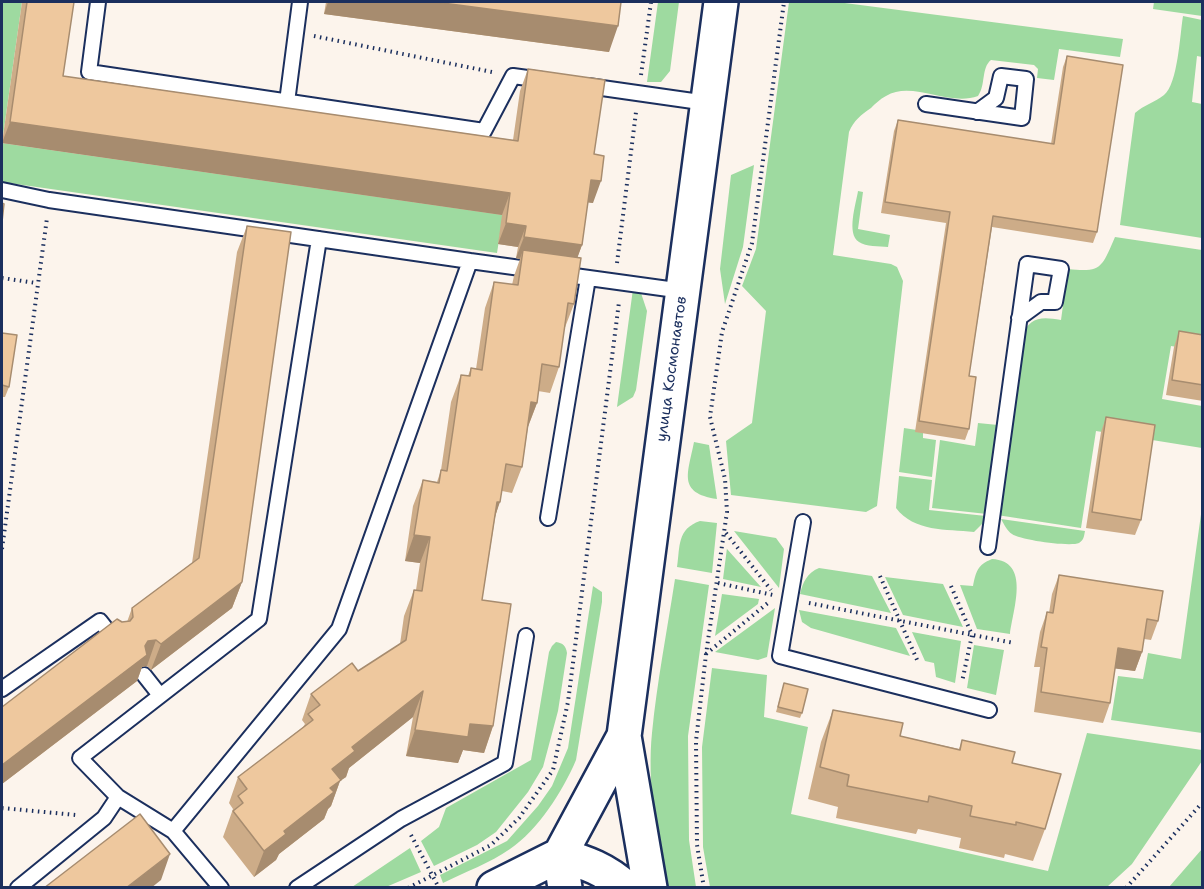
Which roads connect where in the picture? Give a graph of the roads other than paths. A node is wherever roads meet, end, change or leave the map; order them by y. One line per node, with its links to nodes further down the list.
1 (98, 2): 4 (lane)
2 (300, 2): 4 (lane)
3 (721, 2): 5 (main road, улица Космонавтов)
4 (287, 102): 5 (lane)
5 (707, 103): 12 (main road, улица Космонавтов)
6 (926, 104): 7 (lane)
7 (977, 112)
8 (2, 190): 9 (lane)
9 (319, 239): 10 (lane); 21 (lane)
10 (470, 261): 11 (lane); 25 (lane)
11 (588, 278): 12 (lane); 14 (lane)
12 (683, 291): 23 (main road, улица Космонавтов)
13 (1020, 318): 16 (lane)
14 (548, 518)
15 (803, 522): 22 (lane)
16 (988, 547)
17 (526, 636): 29 (lane)
18 (115, 640): 20 (lane)
19 (144, 675): 21 (lane)
20 (2, 690)
21 (159, 694): 24 (lane)
22 (988, 711)
23 (624, 736): 26 (main road, улица Космонавтов); 33 (main road, улица Космонавтов)
24 (118, 796): 25 (lane); 27 (lane)
25 (173, 831): 28 (lane)
26 (560, 855): 30 (main road); 31 (main road); 32 (main road)
27 (18, 888)
28 (221, 888)
29 (297, 888)
30 (494, 888)
31 (565, 888)
32 (626, 888)
33 (650, 888)

